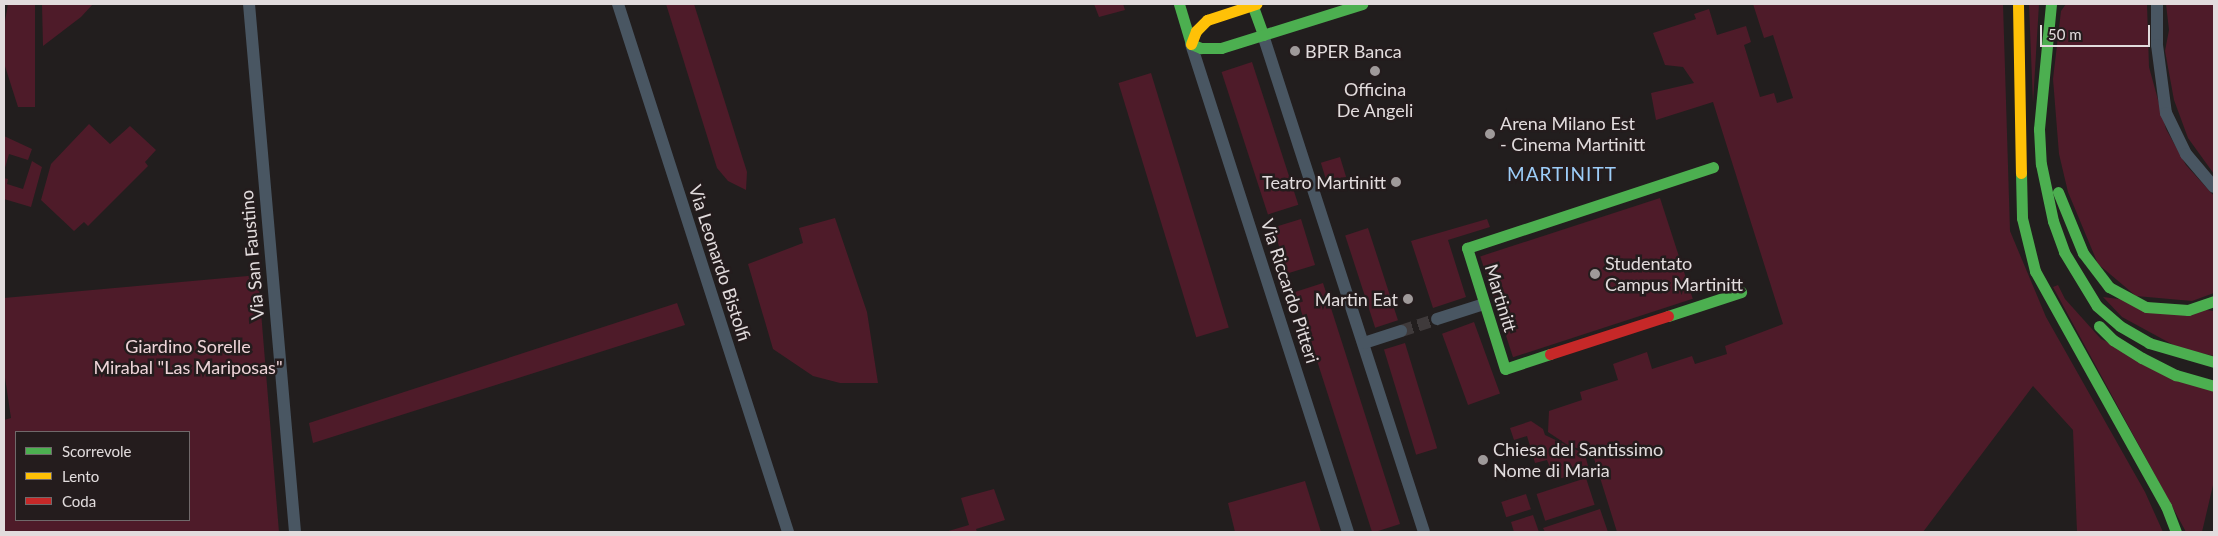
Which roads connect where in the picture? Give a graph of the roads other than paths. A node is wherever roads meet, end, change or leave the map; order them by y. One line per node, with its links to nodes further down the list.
1 (249, 4): 25 (street, Via San Faustino)
2 (618, 4): 26 (street, Via Leonardo Bistolfi)
3 (1179, 4): 10 (main road, Via Riccardo Pitteri)
4 (1254, 4): 9 (main road); 10 (main road)
5 (1362, 4): 9 (main road)
6 (2018, 4): 12 (main road)
7 (2051, 4): 11 (main road)
8 (2157, 4): 14 (street)
9 (1262, 35): 10 (main road); 22 (street)
10 (1192, 44): 27 (street, Via Riccardo Pitteri)
11 (2044, 97): 17 (main road); 23 (main road)
12 (2020, 151): 15 (main road); 29 (main road)
13 (1713, 167): 18 (main road, Martinitt)
14 (2214, 188)
15 (2035, 216)
16 (1741, 292): 18 (main road, Martinitt)
17 (2214, 301)
18 (1484, 304): 20 (street)
19 (2088, 315): 24 (main road)
20 (1437, 319)
21 (1402, 331): 22 (street)
22 (1364, 343): 28 (street)
23 (2214, 362)
24 (2214, 386)
25 (295, 532)
26 (788, 532)
27 (1348, 532)
28 (1424, 532)
29 (2176, 532)

